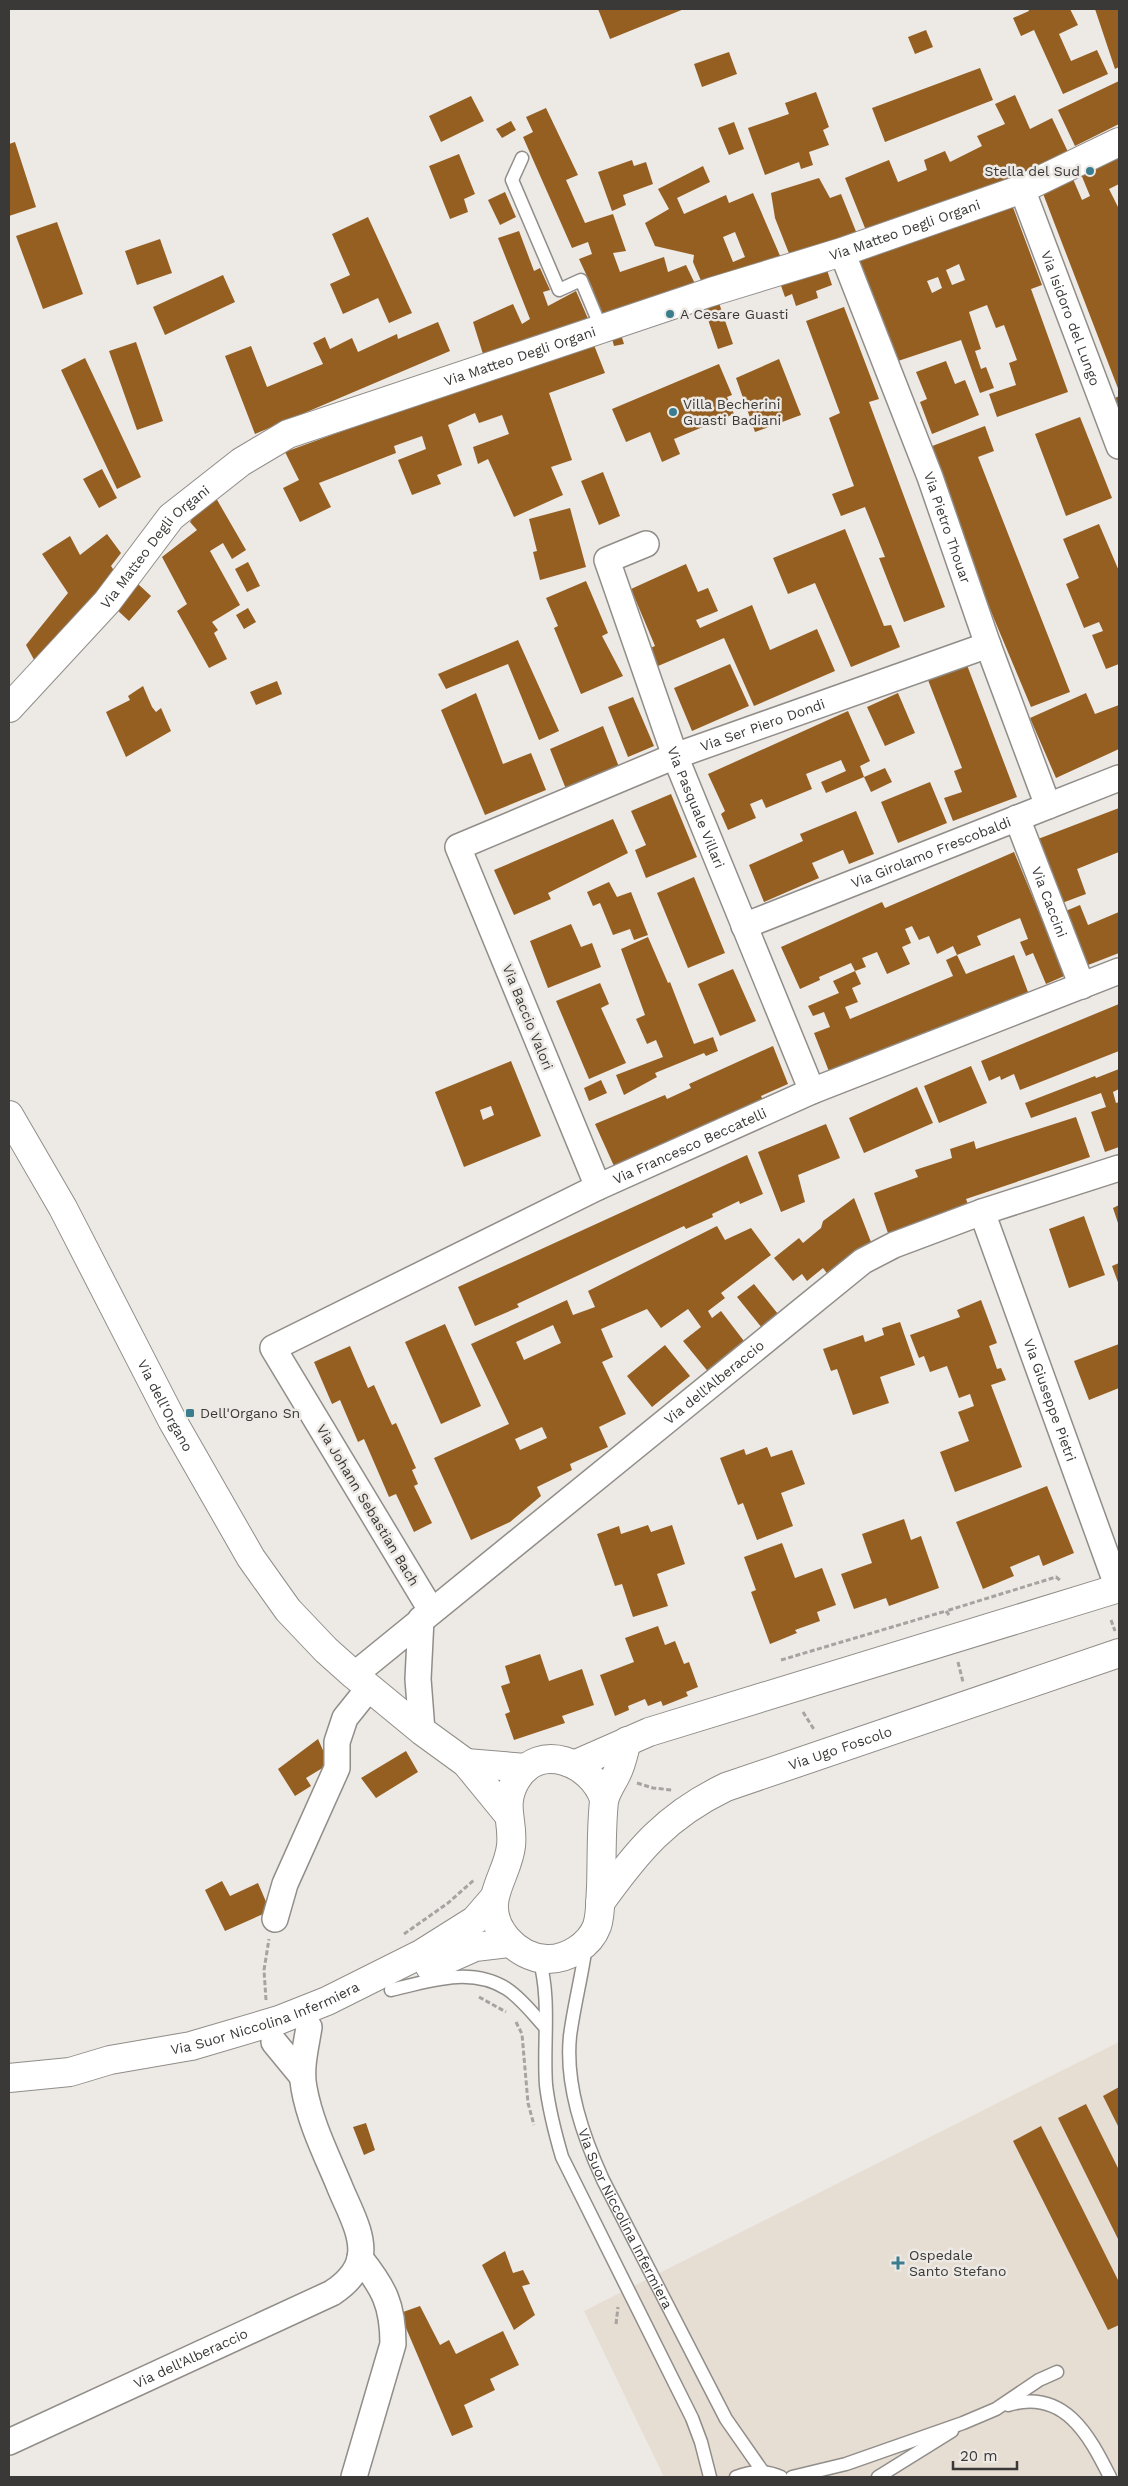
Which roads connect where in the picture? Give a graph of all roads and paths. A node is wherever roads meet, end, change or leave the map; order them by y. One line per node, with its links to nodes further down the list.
1 (1119, 142): 3 (street, Via Matteo Degli Organi)
2 (522, 158): 5 (lane)
3 (1022, 189): 4 (street, Via Matteo Degli Organi); 6 (street, Via Isidoro del Lungo)
4 (842, 252): 5 (street, Via Matteo Degli Organi); 8 (street, Via Pietro Thouar)
5 (602, 330): 9 (street, Via Matteo Degli Organi)
6 (1119, 446)
7 (646, 544): 10 (street, Via Pasquale Villari)
8 (988, 645): 10 (street, Via Ser Piero Dondi); 12 (street, Via Pietro Thouar)
9 (9, 708)
10 (676, 756): 14 (street, Via Ser Piero Dondi); 15 (street, Via Pasquale Villari)
11 (1119, 778): 12 (street, Via Girolamo Frescobaldi)
12 (1048, 806): 13 (street, Via Girolamo Frescobaldi)
13 (1017, 818): 15 (street, Via Girolamo Frescobaldi); 17 (street, Via Caccini)
14 (458, 848): 21 (street, Via Baccio Valori)
15 (744, 926): 18 (street, Via Pasquale Villari)
16 (1119, 971): 17 (street, Via Francesco Beccatelli)
17 (1082, 986): 18 (street, Via Francesco Beccatelli)
18 (812, 1091): 21 (street, Via Francesco Beccatelli)
19 (9, 1115): 32 (street, Via dell'Organo)
20 (1119, 1168): 22 (street, Via dell'Alberaccio)
21 (598, 1187): 23 (street, Via Francesco Beccatelli)
22 (982, 1212): 24 (street, Via Giuseppe Pietri); 26 (street, Via dell'Alberaccio)
23 (272, 1348): 26 (street, Via Johann Sebastian Bach)
24 (1119, 1588): 38 (street)
25 (946, 1611): 29 (path)
26 (426, 1614): 32 (street, Via dell'Alberaccio); 36 (street)
27 (1111, 1620): 28 (path)
28 (1115, 1638): 48 (street, Via Ugo Foscolo)
29 (781, 1660)
30 (958, 1666): 33 (path)
31 (972, 1680): 33 (path)
32 (362, 1682): 36 (street); 49 (street, Via dell'Alberaccio)
33 (963, 1683): 34 (path)
34 (954, 1686)
35 (803, 1712): 37 (path)
36 (422, 1731): 39 (street)
37 (807, 1736)
38 (627, 1741): 40 (street); 42 (street, Via Ugo Foscolo)
39 (466, 1762): 41 (street); 45 (street)
40 (576, 1764): 41 (street); 44 (street)
41 (526, 1768): 45 (street)
42 (618, 1772): 43 (path); 44 (street, Via Ugo Foscolo)
43 (675, 1789)
44 (604, 1799): 48 (street, Via Ugo Foscolo)
45 (507, 1813): 47 (street)
46 (476, 1878): 50 (path)
47 (494, 1898): 51 (street); 59 (street, Via Suor Niccolina Infermiera)
48 (600, 1903): 52 (street, Via Ugo Foscolo)
49 (275, 1919): 55 (path)
50 (399, 1937)
51 (509, 1943): 53 (street); 54 (street, Via Suor Niccolina Infermiera)
52 (586, 1943): 53 (street); 67 (lane, Via Suor Niccolina Infermiera)
53 (539, 1958): 57 (lane, Via Suor Niccolina Infermiera)
54 (391, 1990): 56 (street, Via Suor Niccolina Infermiera); 57 (lane, Via Suor Niccolina Infermiera)
55 (267, 2008)
56 (309, 2027): 58 (street, Via Suor Niccolina Infermiera); 60 (street)
57 (545, 2027): 69 (lane, Via Suor Niccolina Infermiera)
58 (274, 2042): 59 (street, Via Suor Niccolina Infermiera); 60 (street)
59 (70, 2072): 61 (street, Via Suor Niccolina Infermiera)
60 (302, 2076): 62 (street)
61 (9, 2078)
62 (360, 2258): 66 (street, Via dell'Alberaccio); 68 (street)
63 (1057, 2372): 64 (lane)
64 (996, 2409): 65 (lane); 74 (lane)
65 (963, 2423): 72 (lane); 73 (lane)
66 (9, 2442)
67 (763, 2472): 70 (lane); 71 (lane)
68 (354, 2477)
69 (710, 2477)
70 (736, 2477)
71 (781, 2477)
72 (792, 2477)
73 (878, 2477)
74 (1110, 2477)

